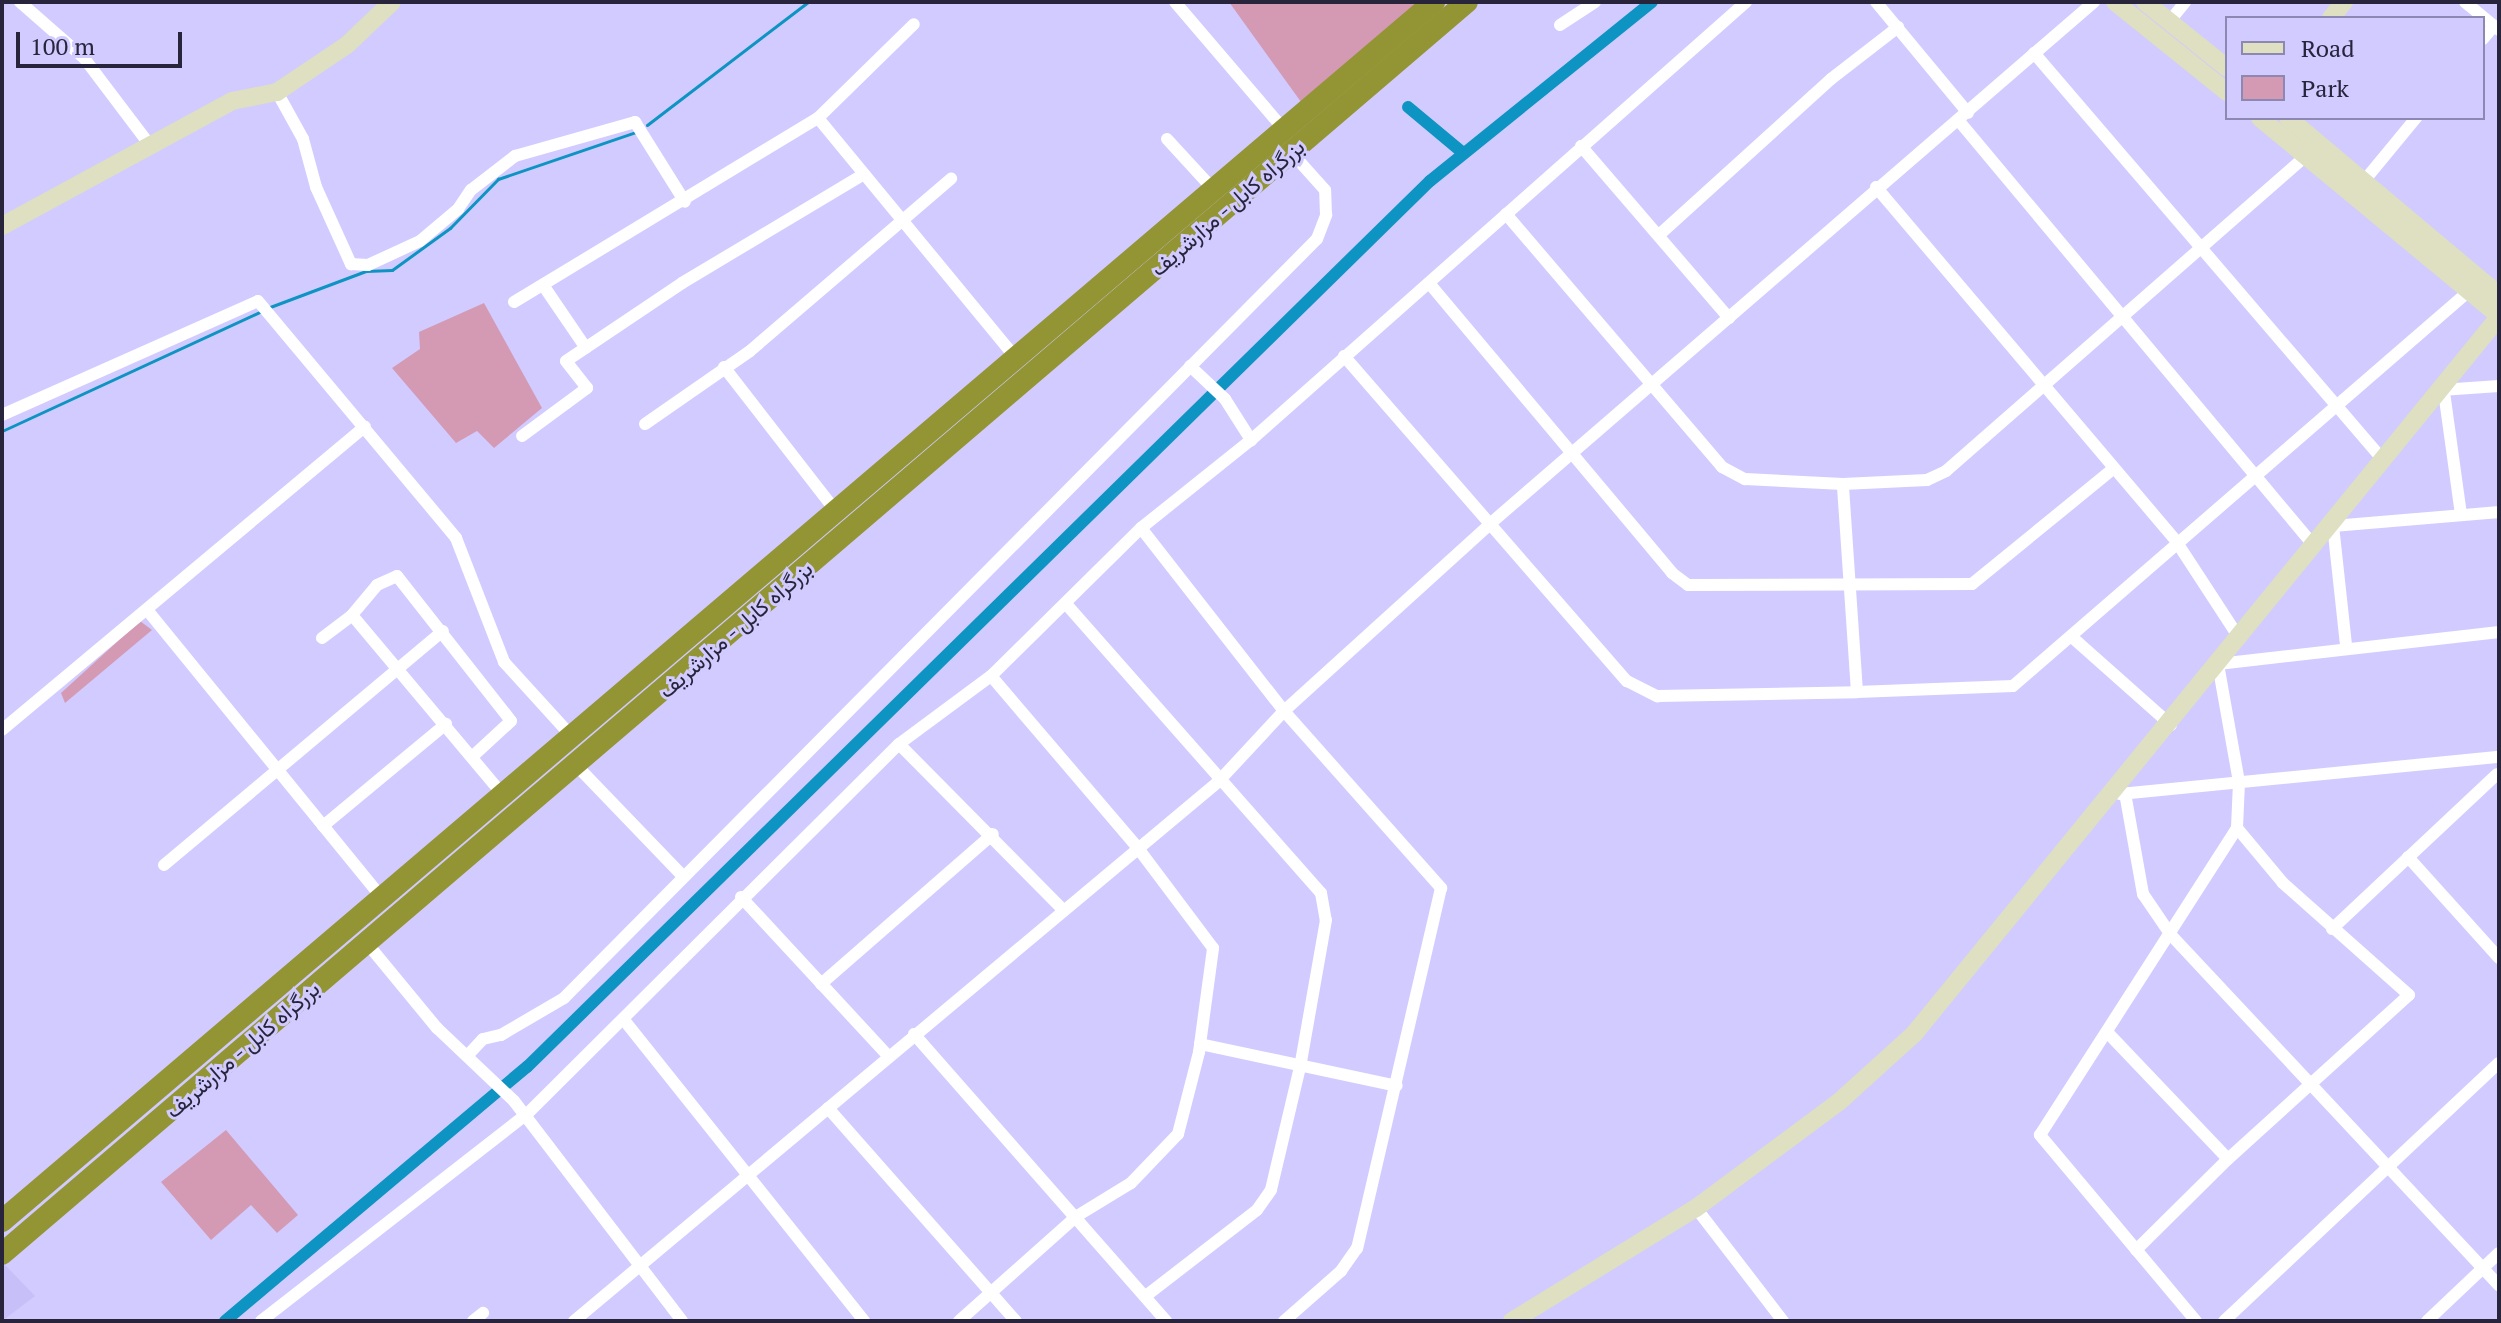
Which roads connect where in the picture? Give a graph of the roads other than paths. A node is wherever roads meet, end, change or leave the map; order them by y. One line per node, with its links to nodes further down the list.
1 (20, 2): 30 (street)
2 (392, 2): 22 (main road)
3 (1175, 2): 28 (street)
4 (1434, 2): 28 (highway, بزرگراه کابل - مزارشریف)
5 (1467, 2): 32 (highway, بزرگراه کابل - مزارشریف)
6 (1595, 2): 17 (street)
7 (1746, 2): 31 (street)
8 (1876, 2): 18 (street)
9 (2094, 2): 19 (street)
10 (2115, 2): 21 (main road)
11 (2145, 2): 15 (main road)
12 (2185, 2): 15 (street)
13 (2465, 2): 14 (street)
14 (2482, 16)
15 (2169, 22): 20 (main road)
16 (914, 24): 24 (street)
17 (1560, 25)
18 (1898, 27): 23 (street); 43 (street)
19 (2034, 53): 23 (street); 44 (street)
20 (2225, 66)
21 (2225, 90)
22 (277, 92): 30 (main road); 39 (street)
23 (1964, 117): 37 (street); 50 (street)
24 (818, 118): 34 (street); 39 (street)
25 (2263, 120): 33 (main road)
26 (2290, 120): 36 (main road)
27 (2414, 120): 36 (street)
28 (1286, 126): 32 (street); 38 (highway, بزرگراه کابل - مزارشریف)
29 (1167, 139): 38 (street)
30 (149, 144): 42 (main road)
31 (1581, 146): 40 (street); 43 (street)
32 (1291, 153): 56 (street); 104 (highway, بزرگراه کابل - مزارشریف)
33 (2307, 155): 44 (street); 47 (main road)
34 (864, 174): 41 (street); 53 (street)
35 (951, 179): 41 (street)
36 (2364, 181): 48 (main road)
37 (1876, 187): 52 (street); 58 (street)
38 (1212, 188): 55 (highway, بزرگراه کابل - مزارشریف)
39 (685, 202): 46 (street)
40 (1506, 214): 45 (street); 59 (street)
41 (900, 220): 55 (street); 57 (street)
42 (2, 226)
43 (1659, 235): 52 (street)
44 (2199, 248): 50 (street); 62 (street)
45 (1429, 283): 54 (street); 68 (street)
46 (543, 285): 49 (street); 53 (street)
47 (2469, 291): 51 (main road); 62 (street)
48 (2499, 295)
49 (514, 302)
50 (2123, 315): 58 (street); 71 (street)
51 (2499, 317): 61 (main road)
52 (1729, 318): 59 (street)
53 (586, 348): 66 (street)
54 (1344, 356): 67 (street); 76 (street)
55 (1015, 357): 73 (highway, بزرگراه کابل - مزارشریف)
56 (1190, 366): 67 (street); 117 (street)
57 (724, 367): 64 (street); 73 (street)
58 (2043, 384): 70 (street); 72 (street)
59 (1651, 386): 68 (street); 72 (street)
60 (2499, 386): 61 (street)
61 (2442, 391): 69 (main road); 75 (street)
62 (2337, 406): 69 (street); 71 (street)
63 (2, 415): 65 (street)
64 (645, 424)
65 (365, 427): 83 (street); 99 (street)
66 (522, 436)
67 (1251, 440): 78 (street)
68 (1573, 454): 76 (street); 81 (street)
69 (2384, 461): 77 (main road)
70 (2113, 469): 79 (street); 81 (street)
71 (2255, 476): 79 (street); 80 (street)
72 (1843, 484): 81 (street)
73 (835, 510): 99 (highway, بزرگراه کابل - مزارشریف)
74 (2499, 512): 75 (street)
75 (2461, 515): 77 (street)
76 (1491, 523): 94 (street); 95 (street)
77 (2333, 526): 80 (main road); 90 (street)
78 (1141, 528): 82 (street); 95 (street)
79 (2176, 541): 88 (street); 89 (street)
80 (2315, 547): 89 (main road)
81 (1850, 588): 94 (street)
82 (1067, 605): 93 (street); 107 (street)
83 (148, 611): 98 (street); 105 (street)
84 (352, 615): 85 (street); 87 (street); 92 (street)
85 (443, 631): 92 (street); 101 (street)
86 (2499, 632): 90 (street)
87 (322, 638)
88 (2073, 638): 94 (street); 97 (street)
89 (2240, 639): 91 (main road)
90 (2346, 645): 91 (street)
91 (2218, 664): 97 (main road); 108 (street)
92 (397, 668): 96 (street); 105 (street)
93 (991, 676): 100 (street); 114 (street)
94 (1857, 692)
95 (1284, 711): 107 (street); 134 (street)
96 (446, 724): 101 (street); 111 (street)
97 (2171, 725): 110 (main road)
98 (2, 730)
99 (572, 736): 104 (street); 109 (highway, بزرگراه کابل - مزارشریف)
100 (899, 744): 113 (street); 118 (street)
101 (472, 757): 109 (street)
102 (2499, 757): 103 (street)
103 (2483, 759): 106 (street); 108 (street)
104 (582, 760): 117 (street); 123 (highway, بزرگراه کابل - مزارشریف)
105 (278, 772): 111 (street); 116 (street)
106 (2498, 776): 115 (street)
107 (1218, 782): 114 (street); 133 (street)
108 (2239, 782): 110 (street); 112 (street)
109 (502, 794): 119 (highway, بزرگراه کابل - مزارشریف)
110 (2120, 794): 122 (street); 141 (main road)
111 (323, 826): 119 (street)
112 (2237, 828): 121 (street); 122 (street)
113 (993, 834): 120 (street); 125 (street)
114 (1138, 848): 120 (street); 129 (street)
115 (2408, 857): 121 (street); 124 (street)
116 (164, 865)
117 (683, 876): 130 (street)
118 (741, 897): 125 (street); 126 (street)
119 (382, 898): 143 (highway, بزرگراه کابل - مزارشریف)
120 (1063, 910): 128 (street)
121 (2332, 929): 135 (street)
122 (2171, 935): 127 (street); 135 (street)
123 (366, 942): 130 (street); 146 (highway, بزرگراه کابل - مزارشریف)
124 (2499, 958)
125 (821, 984): 131 (street)
126 (624, 1020): 137 (street); 140 (street)
127 (2107, 1032): 138 (street); 144 (street)
128 (914, 1034): 131 (street); 142 (street)
129 (1200, 1044): 133 (street); 142 (street)
130 (468, 1055): 137 (street)
131 (888, 1056): 136 (street)
132 (2499, 1063): 139 (street)
133 (1300, 1067): 134 (street); 151 (street)
134 (1397, 1086): 160 (street)
135 (2312, 1087): 138 (street); 139 (street)
136 (828, 1108): 140 (street); 150 (street)
137 (526, 1115): 147 (street); 153 (street)
138 (2228, 1159): 144 (street)
139 (2388, 1168): 148 (street); 163 (street)
140 (748, 1176): 147 (street); 156 (street)
141 (1696, 1208): 152 (street); 161 (main road)
142 (1077, 1216): 150 (street); 151 (street)
143 (2, 1221)
144 (2136, 1250): 162 (street)
145 (2499, 1253): 148 (street)
146 (2, 1254)
147 (642, 1267): 154 (street); 155 (street)
148 (2483, 1270): 149 (street); 164 (street)
149 (2499, 1286)
150 (992, 1293): 157 (street); 158 (street)
151 (1147, 1295): 159 (street)
152 (1780, 1320)
153 (261, 1321)
154 (574, 1321)
155 (682, 1321)
156 (864, 1321)
157 (959, 1321)
158 (1016, 1321)
159 (1166, 1321)
160 (1284, 1321)
161 (1512, 1321)
162 (2196, 1321)
163 (2224, 1321)
164 (2427, 1321)

